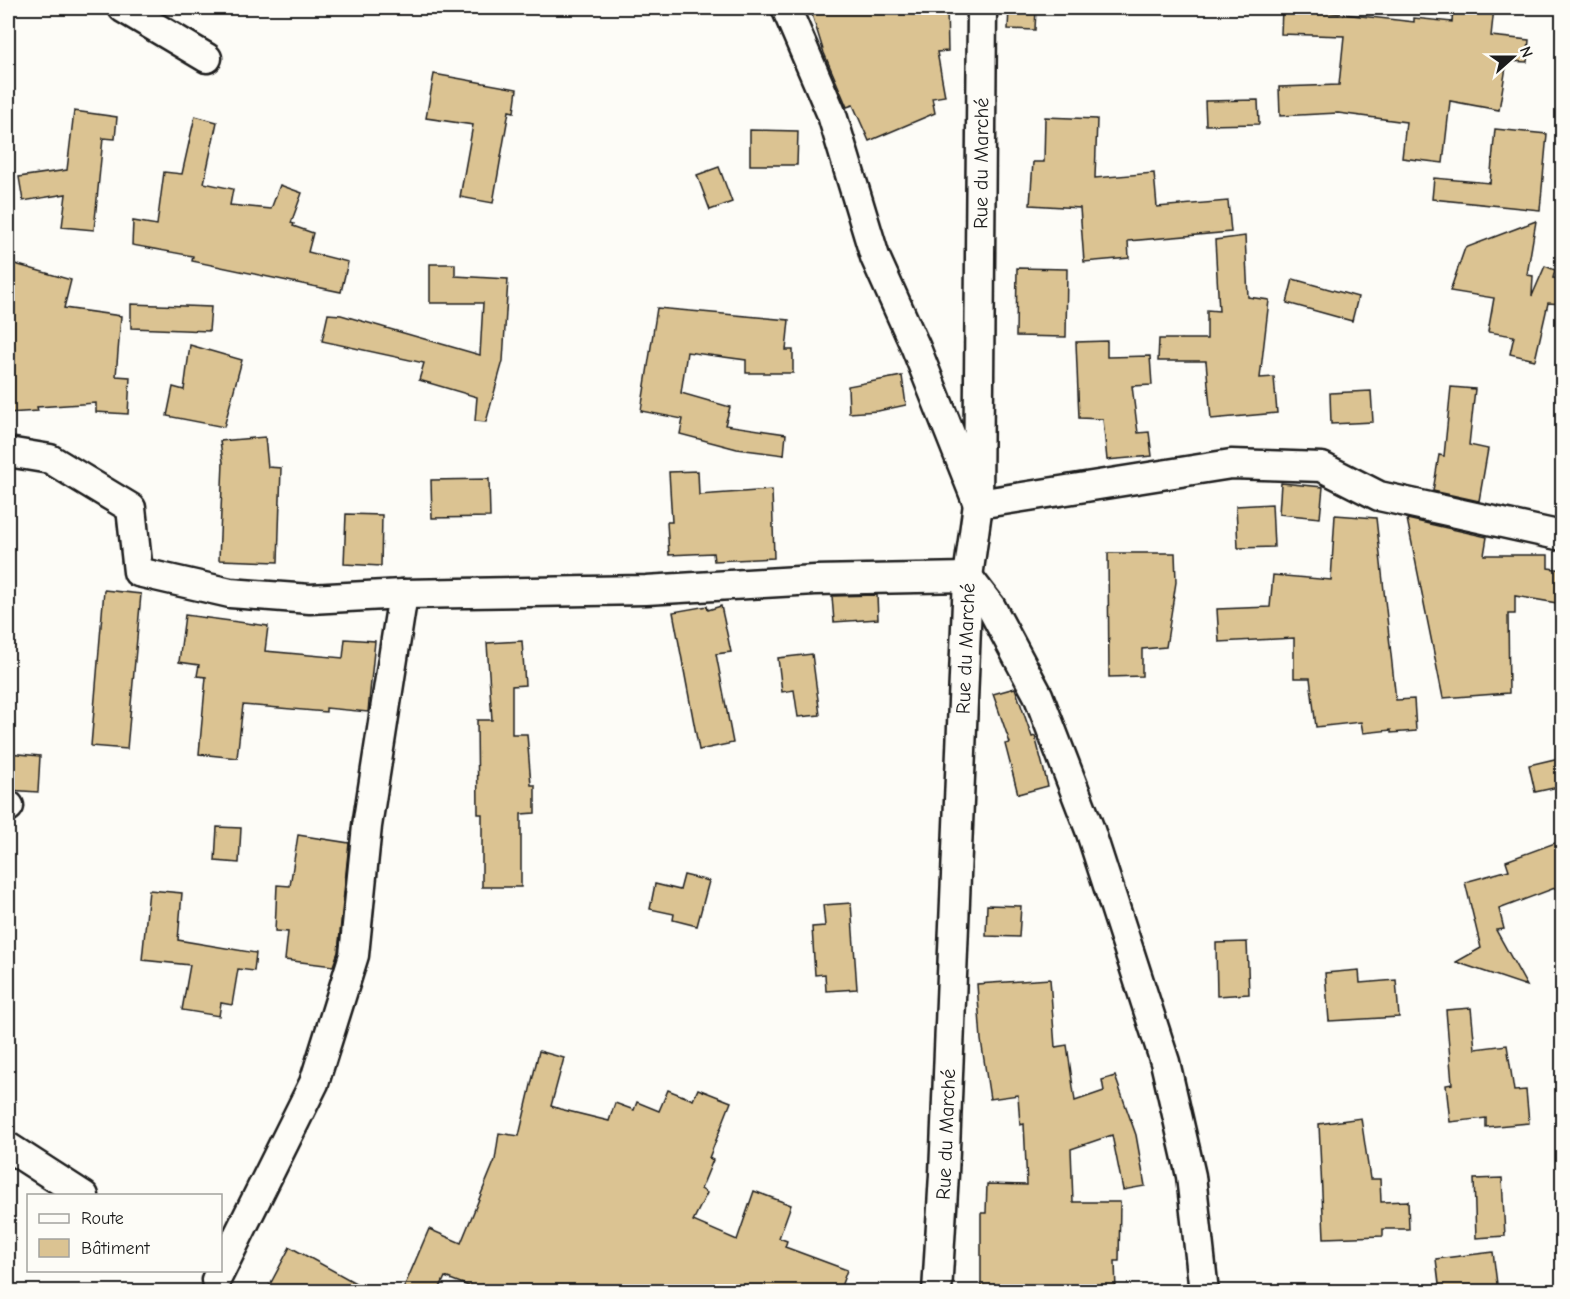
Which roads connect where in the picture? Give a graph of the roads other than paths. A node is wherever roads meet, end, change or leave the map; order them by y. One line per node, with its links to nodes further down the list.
1 (123, 8): 4 (street)
2 (786, 8): 6 (street)
3 (982, 8): 6 (street, Rue du Marché)
4 (207, 58)
5 (8, 452): 9 (street)
6 (978, 504): 7 (street); 8 (street, Rue du Marché)
7 (1563, 536)
8 (968, 577): 9 (street); 13 (street, Rue du Marché); 14 (street)
9 (403, 594): 12 (street)
10 (8, 1147): 11 (street)
11 (81, 1194)
12 (222, 1271)
13 (936, 1292)
14 (1204, 1292)

